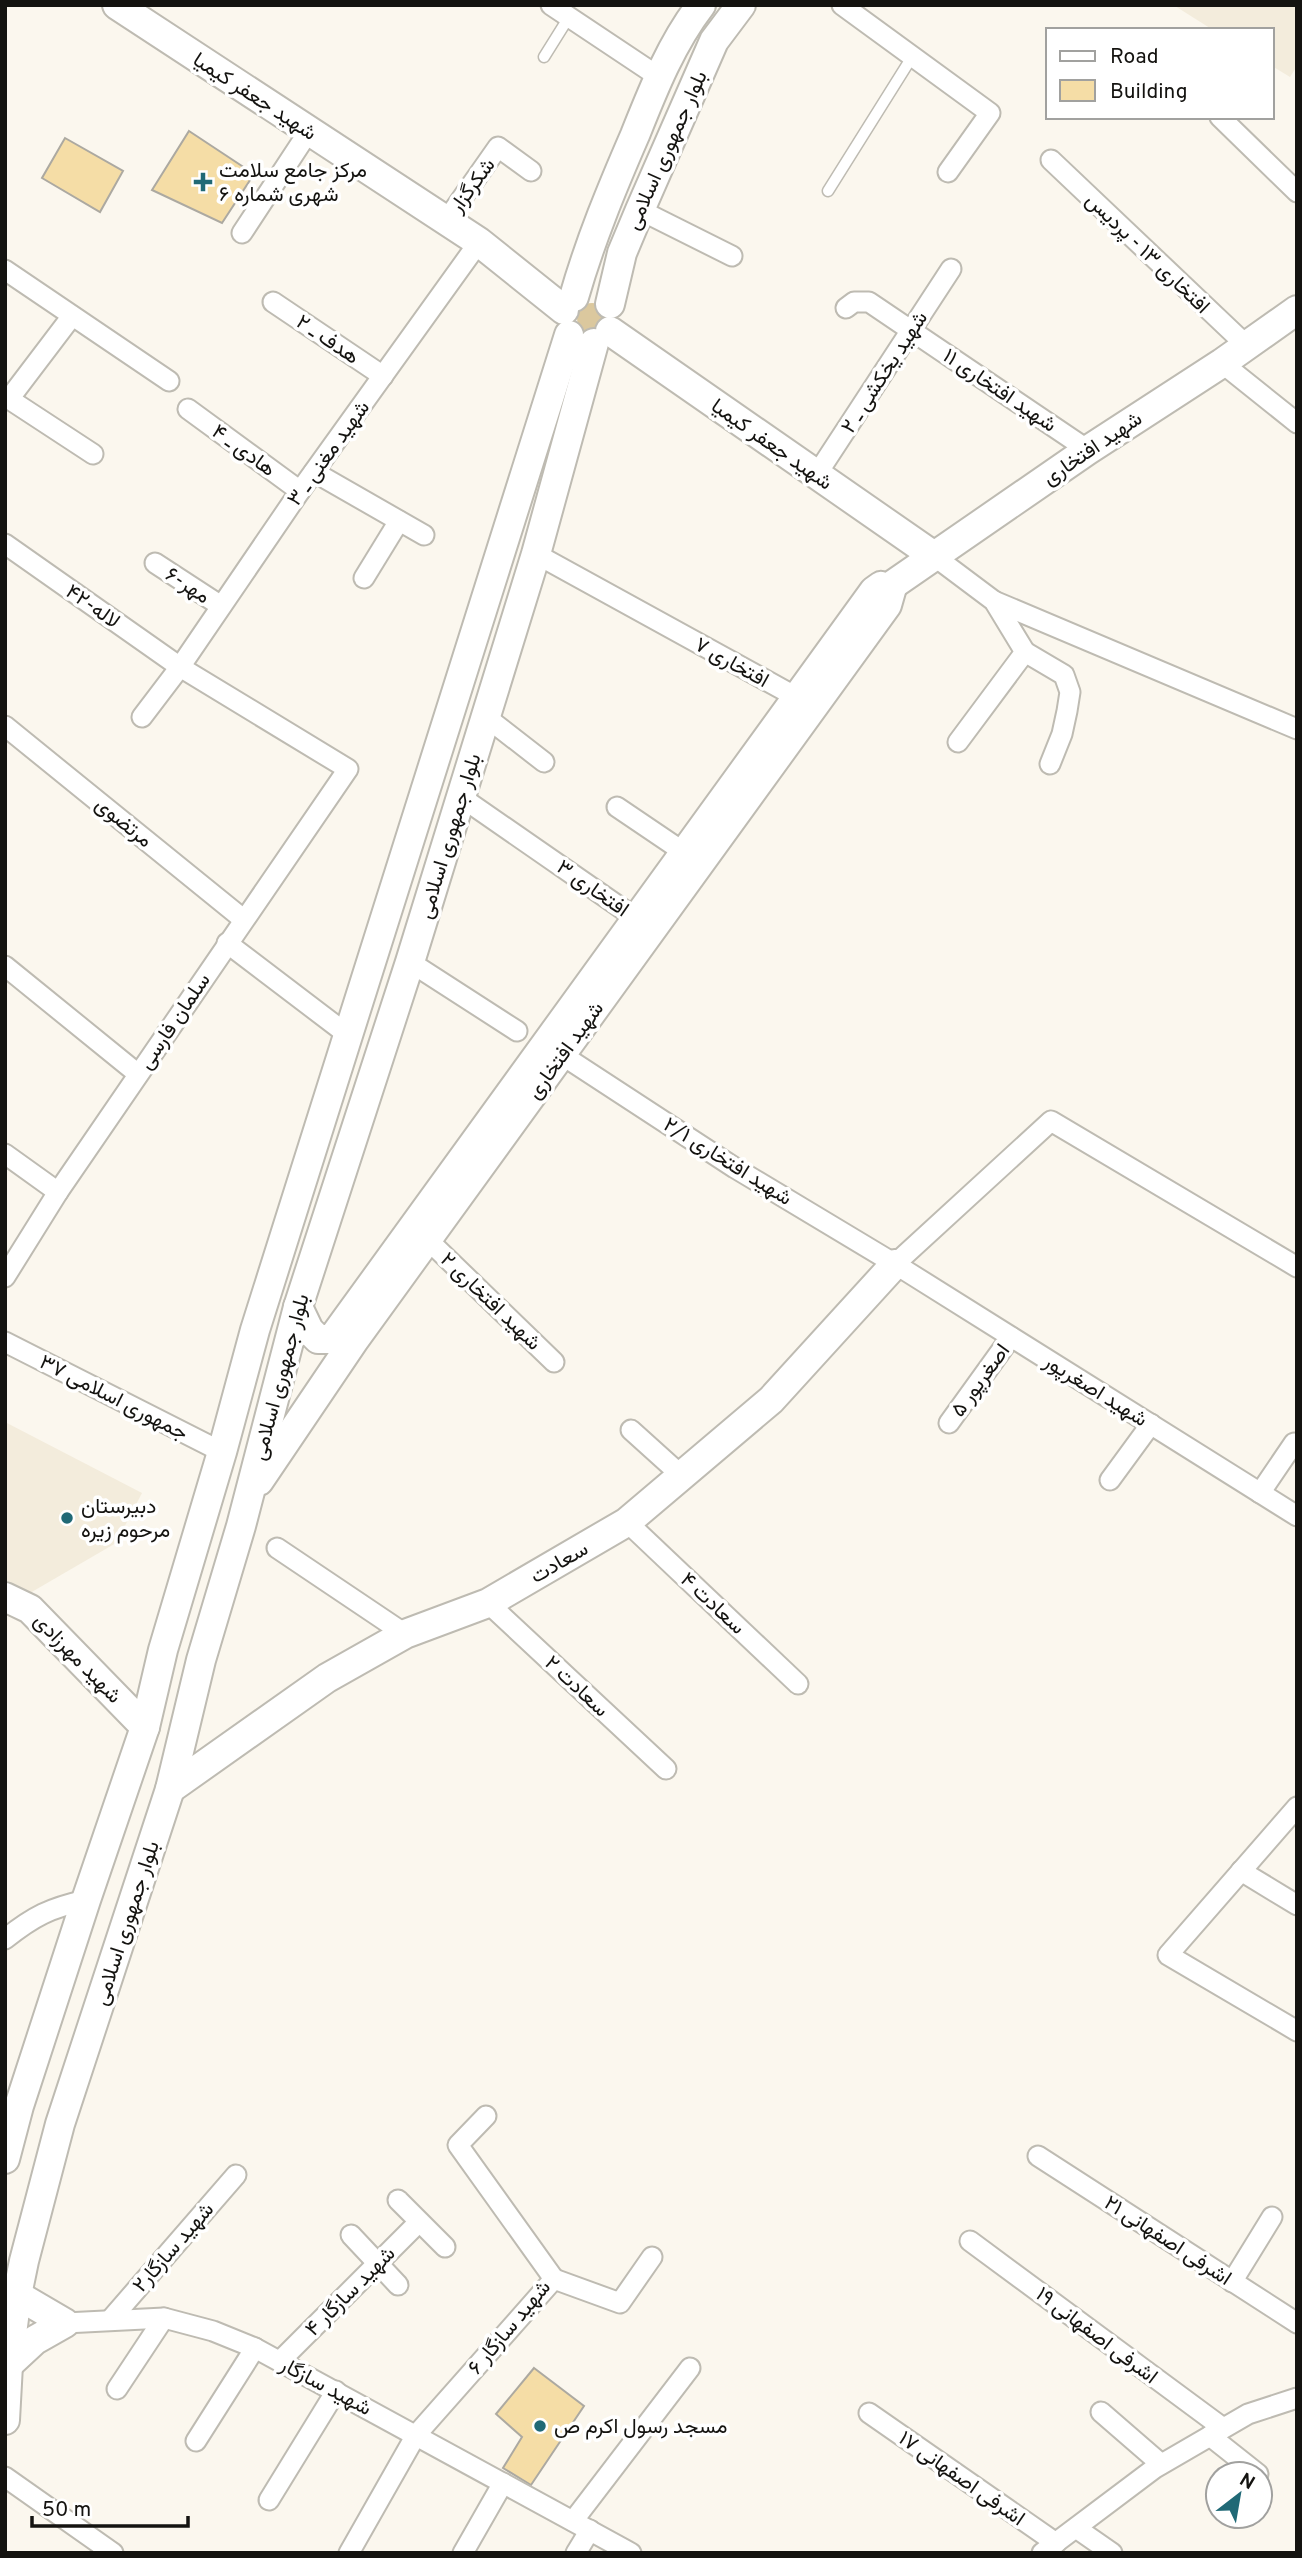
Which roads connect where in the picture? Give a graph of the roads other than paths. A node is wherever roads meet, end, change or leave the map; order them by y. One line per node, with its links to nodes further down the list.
1 (117, 5): 11 (main road, شهید جعفر کیمیا)
2 (551, 5): 6 (street)
3 (701, 5): 9 (main road, بلوار جمهوری اسلامی)
4 (741, 5): 17 (main road, بلوار جمهوری اسلامی)
5 (842, 5): 8 (street)
6 (569, 17): 7 (lane); 9 (street)
7 (544, 57)
8 (912, 57): 14 (street); 15 (lane)
9 (659, 77): 20 (main road, بلوار جمهوری اسلامی)
10 (1222, 119): 16 (street)
11 (309, 131): 18 (main road, شهید جعفر کیمیا); 19 (street)
12 (1051, 160): 32 (street, افتخاری ۱۳ - پردیس)
13 (531, 171): 18 (street, شکرگزار)
14 (948, 172)
15 (828, 191)
16 (1297, 192)
17 (640, 210): 22 (main road, بلوار جمهوری اسلامی); 23 (street)
18 (446, 220): 21 (main road, شهید جعفر کیمیا)
19 (242, 233)
20 (590, 241): 22 (main road); 30 (main road, بلوار جمهوری اسلامی)
21 (479, 242): 30 (main road, شهید جعفر کیمیا); 34 (street, شهید مغنی ـ ۳)
22 (622, 253): 30 (main road, بلوار جمهوری اسلامی)
23 (732, 256)
24 (951, 269): 31 (street, شهید یخکشی ـ ۲)
25 (5, 270): 29 (street)
26 (273, 302): 34 (street, هدف ـ ۲)
27 (846, 308): 31 (street, شهید افتخاری ۱۱)
28 (1297, 310): 32 (main road, شهید افتخاری)
29 (72, 316): 35 (street); 36 (street)
30 (582, 323): 42 (main road, شهید جعفر کیمیا); 47 (main road, بلوار جمهوری اسلامی); 74 (main road, بلوار جمهوری اسلامی)
31 (912, 330): 39 (street, شهید افتخاری ۱۱); 42 (street, شهید یخکشی ـ ۲)
32 (1246, 345): 33 (main road, شهید افتخاری)
33 (1222, 363): 38 (street); 39 (main road, شهید افتخاری)
34 (383, 376): 41 (street, شهید مغنی ـ ۳)
35 (169, 381)
36 (7, 398): 40 (street)
37 (188, 409): 43 (street, هادی ـ ۴)
38 (1297, 423)
39 (1088, 450): 48 (main road, شهید افتخاری)
40 (93, 454)
41 (314, 472): 43 (street, شهید مغنی ـ ۳); 44 (street)
42 (817, 474): 48 (main road, شهید جعفر کیمیا)
43 (300, 491): 53 (street, شهید مغنی ـ ۳)
44 (398, 521): 45 (street); 50 (street)
45 (424, 536)
46 (5, 544): 55 (street, لاله-۴۲)
47 (536, 554): 56 (street, افتخاری ۷); 58 (main road, بلوار جمهوری اسلامی)
48 (934, 556): 51 (main road, شهید افتخاری); 52 (street)
49 (155, 563): 53 (street, مهر-۶)
50 (364, 578)
51 (888, 596): 56 (main road); 75 (main road, شهید افتخاری)
52 (994, 601): 54 (street); 60 (street)
53 (221, 606): 55 (street, شهید مغنی ـ ۳)
54 (1025, 652): 61 (street); 63 (street)
55 (180, 667): 57 (street, شهید مغنی ـ ۳); 64 (street, لاله-۴۲)
56 (797, 698): 67 (main road)
57 (142, 717)
58 (486, 717): 62 (street); 65 (main road, بلوار جمهوری اسلامی)
59 (5, 726): 68 (street, مرتضوی)
60 (1297, 729)
61 (958, 742)
62 (544, 762)
63 (1050, 764)
64 (348, 769): 68 (street, سلمان فارسی)
65 (461, 797): 69 (street, افتخاری ۳); 71 (main road, بلوار جمهوری اسلامی)
66 (617, 807): 67 (street)
67 (685, 853): 69 (main road)
68 (243, 919): 70 (street, سلمان فارسی)
69 (637, 919): 84 (main road)
70 (228, 943): 74 (street); 76 (street, سلمان فارسی)
71 (410, 962): 73 (street); 83 (main road, بلوار جمهوری اسلامی)
72 (5, 966): 76 (street)
73 (517, 1031)
74 (348, 1035): 92 (main road, بلوار جمهوری اسلامی)
75 (562, 1055): 79 (main road, شهید افتخاری); 80 (street, شهید افتخاری ۲/۱)
76 (138, 1074): 78 (street, سلمان فارسی)
77 (5, 1154): 78 (street)
78 (58, 1192): 82 (street, سلمان فارسی)
79 (428, 1240): 84 (main road, شهید افتخاری); 87 (street, شهید افتخاری ۲)
80 (895, 1264): 81 (street); 85 (street, شهید اصغرپور); 93 (main road, سعادت)
81 (1297, 1267)
82 (5, 1277)
83 (298, 1307): 84 (main road); 96 (main road, بلوار جمهوری اسلامی)
84 (351, 1330): 96 (main road, شهید افتخاری)
85 (1012, 1337): 88 (street, اصغرپور ۵); 89 (street, شهید اصغرپور)
86 (5, 1342): 92 (street, جمهوری اسلامی ۳۷)
87 (554, 1362)
88 (949, 1423)
89 (1151, 1424): 94 (street); 95 (street, شهید اصغرپور)
90 (631, 1430): 93 (street)
91 (1294, 1443): 95 (street)
92 (222, 1452): 100 (main road, بلوار جمهوری اسلامی)
93 (682, 1476): 98 (main road, سعادت)
94 (1110, 1480)
95 (1260, 1493): 97 (street, شهید اصغرپور)
96 (247, 1498): 101 (main road, بلوار جمهوری اسلامی)
97 (1297, 1516)
98 (627, 1522): 103 (main road, سعادت); 107 (street, سعادت ۴)
99 (277, 1548): 104 (street)
100 (186, 1572): 101 (main road); 105 (main road, بلوار جمهوری اسلامی)
101 (222, 1587): 106 (main road, بلوار جمهوری اسلامی)
102 (5, 1597): 108 (main road, شهید مهرزادی)
103 (488, 1603): 104 (main road, سعادت); 109 (street, سعادت ۲)
104 (405, 1634): 110 (main road, سعادت)
105 (163, 1650): 106 (main road); 108 (main road, بلوار جمهوری اسلامی)
106 (201, 1660): 110 (main road, بلوار جمهوری اسلامی)
107 (799, 1684)
108 (145, 1727): 113 (main road, بلوار جمهوری اسلامی)
109 (666, 1769)
110 (170, 1789): 119 (main road, بلوار جمهوری اسلامی)
111 (1297, 1807): 112 (street)
112 (1241, 1871): 114 (street); 116 (street)
113 (86, 1900): 115 (street); 117 (main road, بلوار جمهوری اسلامی)
114 (1297, 1905)
115 (5, 1939)
116 (1297, 2031)
117 (19, 2106): 119 (main road); 121 (main road, بلوار جمهوری اسلامی)
118 (486, 2116): 133 (street, شهید سازگار ۶)
119 (60, 2124): 124 (main road, بلوار جمهوری اسلامی)
120 (1038, 2156): 134 (street, اشرفی اصفهانی ۲۱)
121 (5, 2159)
122 (5, 2169): 124 (main road)
123 (236, 2175): 138 (street, شهید سازگار۲)
124 (45, 2184): 136 (main road, بلوار جمهوری اسلامی)
125 (398, 2200): 127 (street)
126 (1272, 2217): 134 (street)
127 (419, 2221): 130 (street); 132 (street, شهید سازگار ۴)
128 (351, 2235): 132 (street)
129 (970, 2241): 151 (street, اشرفی اصفهانی ۱۹)
130 (445, 2248)
131 (652, 2257): 133 (street)
132 (378, 2263): 135 (street); 142 (street, شهید سازگار ۴)
133 (554, 2279): 152 (street, شهید سازگار ۶)
134 (1232, 2282): 140 (street, اشرفی اصفهانی ۲۱)
135 (398, 2284)
136 (18, 2294): 139 (main road); 143 (main road, بلوار جمهوری اسلامی)
137 (164, 2318): 138 (street, شهید سازگار); 141 (street, شهید سازگار); 145 (street)
138 (111, 2319): 139 (street, شهید سازگار)
139 (65, 2322): 143 (main road, شهید سازگار)
140 (1297, 2323)
141 (255, 2348): 142 (street, شهید سازگار); 153 (street)
142 (280, 2361): 146 (street, شهید سازگار)
143 (8, 2365): 150 (main road, بلوار جمهوری اسلامی)
144 (690, 2368): 159 (street)
145 (117, 2389)
146 (336, 2391): 152 (street, شهید سازگار); 158 (street)
147 (1297, 2398): 151 (street)
148 (1101, 2412): 155 (street)
149 (869, 2413): 161 (street, اشرفی اصفهانی ۱۷)
150 (5, 2420)
151 (1216, 2432): 154 (street, اشرفی اصفهانی ۱۹); 155 (street)
152 (416, 2435): 157 (street, شهید سازگار); 163 (street, شهید سازگار ۶)
153 (196, 2441)
154 (1245, 2460)
155 (1161, 2464): 160 (street)
156 (5, 2477): 162 (street)
157 (503, 2483): 159 (street, شهید سازگار); 164 (street)
158 (269, 2500)
159 (582, 2526): 165 (street); 166 (street, شهید سازگار)
160 (1076, 2528): 161 (street); 167 (street)
161 (1049, 2548)
162 (113, 2553)
163 (349, 2553)
164 (463, 2553)
165 (576, 2553)
166 (631, 2553)
167 (1112, 2553)

